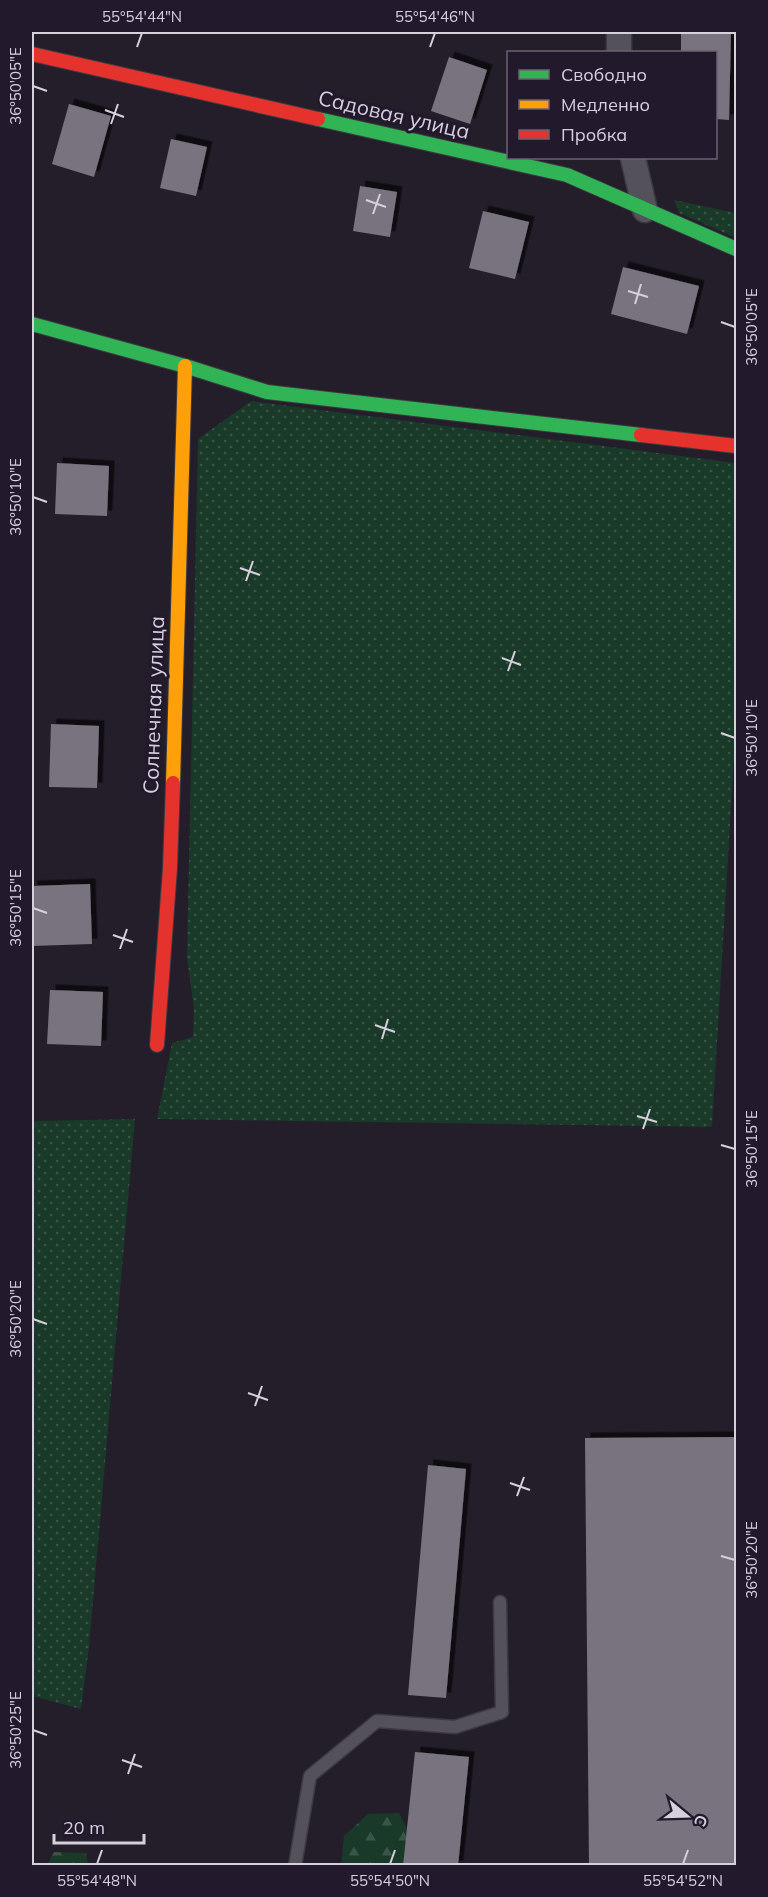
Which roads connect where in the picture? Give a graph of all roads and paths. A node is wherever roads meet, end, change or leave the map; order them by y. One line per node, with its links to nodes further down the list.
1 (619, 32): 2 (street)
2 (619, 51)
3 (32, 54): 5 (street, Садовая улица)
4 (633, 159): 5 (street)
5 (645, 210): 6 (street, Садовая улица)
6 (736, 249)
7 (32, 324): 8 (street)
8 (185, 366): 9 (street); 10 (street, Солнечная улица)
9 (736, 446)
10 (157, 1044)
11 (500, 1602): 12 (lane)
12 (295, 1866)

